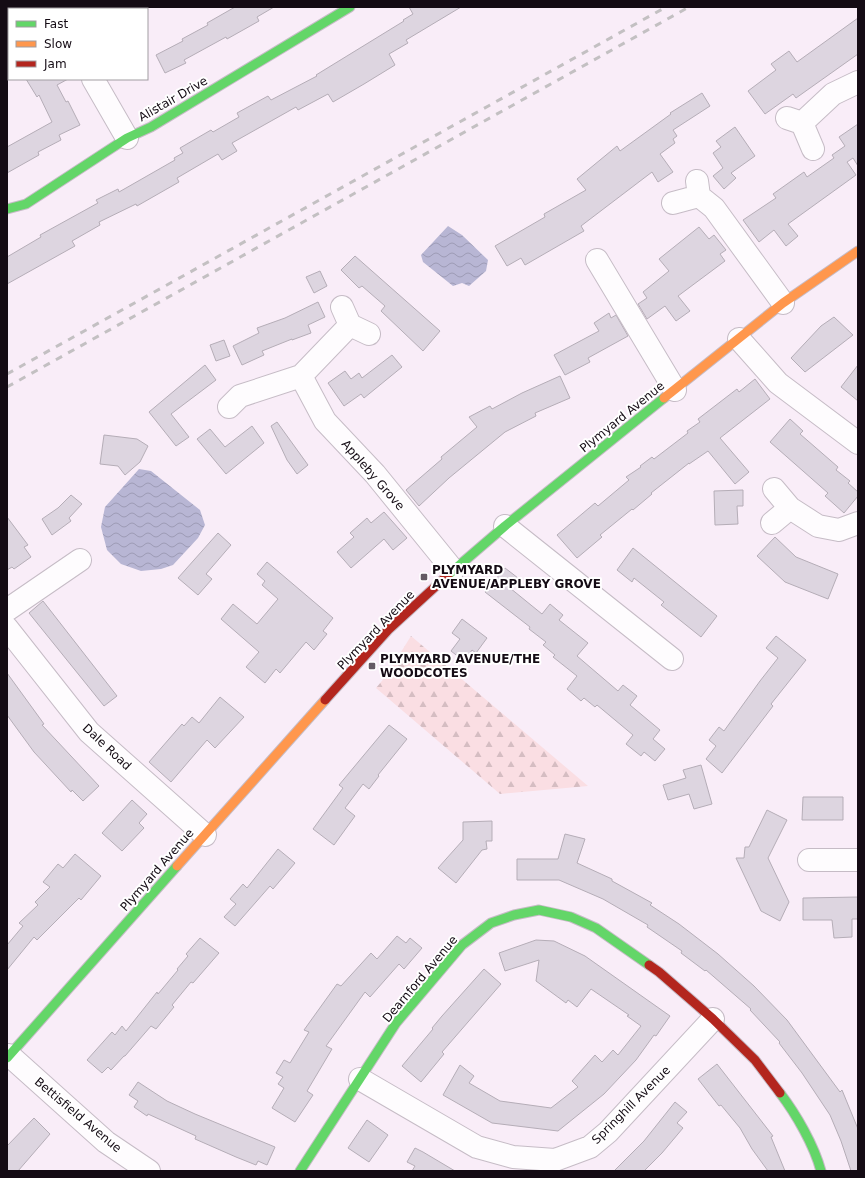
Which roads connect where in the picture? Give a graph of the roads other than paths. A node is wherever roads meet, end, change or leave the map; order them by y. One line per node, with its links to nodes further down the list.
1 (350, 7): 4 (street, Alistair Drive)
2 (94, 80): 4 (street)
3 (858, 82): 5 (street)
4 (127, 138): 7 (street, Alistair Drive)
5 (812, 149)
6 (673, 202): 10 (street)
7 (7, 209)
8 (858, 251): 10 (street, Plymyard Avenue)
9 (598, 260): 14 (street)
10 (783, 303): 12 (street, Plymyard Avenue)
11 (369, 334): 13 (street)
12 (740, 339): 14 (street, Plymyard Avenue); 16 (street)
13 (300, 376): 15 (street); 23 (street, Appleby Grove)
14 (675, 390): 21 (street, Plymyard Avenue)
15 (234, 395)
16 (858, 443)
17 (774, 489): 18 (street)
18 (790, 508): 19 (street); 20 (street)
19 (772, 523)
20 (858, 523)
21 (505, 526): 23 (street, Plymyard Avenue); 26 (street)
22 (80, 560): 24 (street)
23 (453, 570): 27 (street, Plymyard Avenue)
24 (7, 610)
25 (7, 628): 27 (street, Dale Road)
26 (672, 659)
27 (204, 835): 31 (street, Plymyard Avenue)
28 (809, 860): 29 (street)
29 (858, 860)
30 (714, 1019): 32 (street, Springhill Avenue); 32 (street, Dearnford Avenue); 35 (street, Dearnford Avenue)
31 (8, 1057): 33 (street, Bettisfield Avenue)
32 (360, 1079): 34 (street, Dearnford Avenue)
33 (149, 1171)
34 (300, 1171)
35 (821, 1171)

